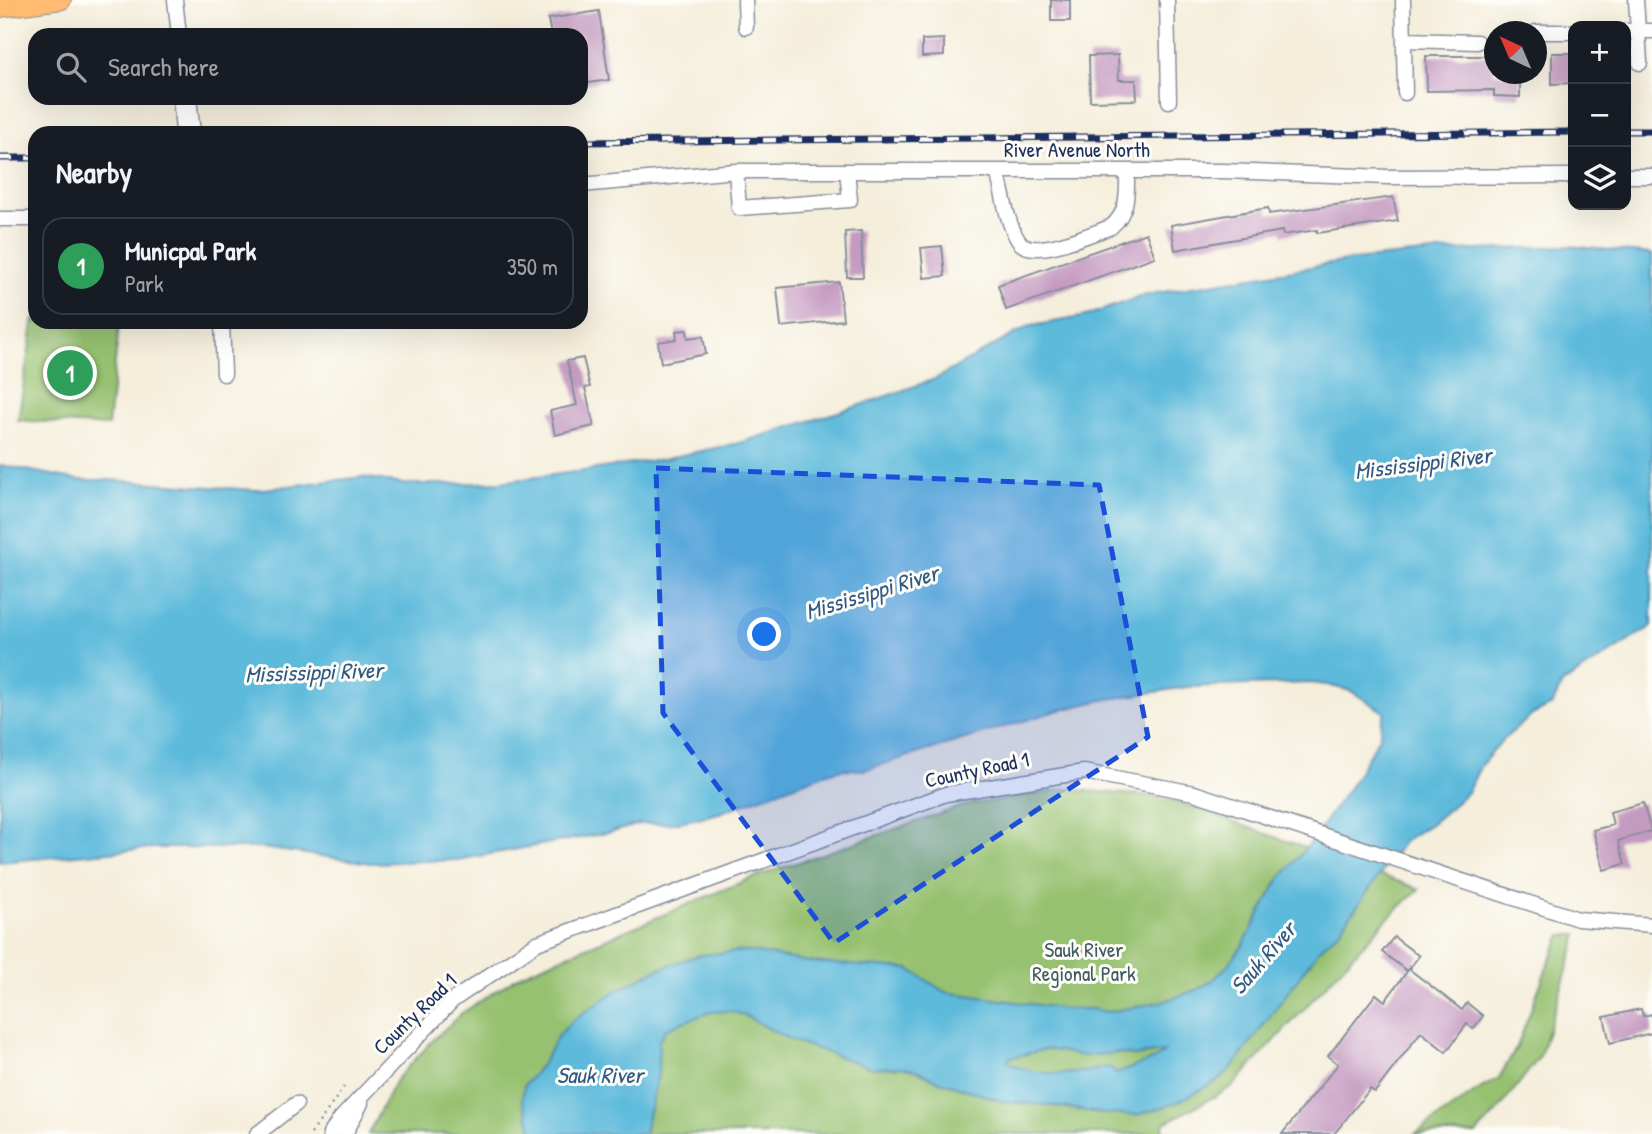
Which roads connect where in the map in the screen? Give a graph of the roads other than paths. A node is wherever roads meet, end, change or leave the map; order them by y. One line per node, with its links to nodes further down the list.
1 (62, 0): 7 (main road)
2 (175, 0): 9 (street)
3 (744, 0): 8 (street)
4 (1167, 0): 17 (street)
5 (1403, 0): 13 (street)
6 (1636, 0): 10 (street)
7 (0, 8)
8 (746, 27)
9 (177, 28)
10 (1638, 31): 15 (street)
11 (1547, 32): 12 (street)
12 (1568, 32)
13 (1405, 40): 14 (street); 16 (street)
14 (1476, 42)
15 (1640, 63)
16 (1405, 93)
17 (1169, 101)
18 (181, 105): 20 (street)
19 (190, 105): 21 (street)
20 (182, 126)
21 (192, 126)
22 (736, 170): 23 (street, River Avenue North); 23 (street); 29 (street, River Avenue North)
23 (847, 171): 24 (street, River Avenue North)
24 (998, 171): 25 (street, River Avenue North); 25 (street)
25 (1126, 171): 26 (street, River Avenue North)
26 (1568, 176)
27 (1631, 176): 28 (street)
28 (1652, 176)
29 (588, 184)
30 (0, 219): 31 (street)
31 (28, 219)
32 (222, 329): 33 (street)
33 (224, 374)
34 (1652, 925): 35 (street, County Road 1)
35 (368, 1089): 38 (street, County Road 1); 39 (street, County Road 1)
36 (296, 1104): 37 (street)
37 (257, 1134)
38 (330, 1134)
39 (345, 1134)

